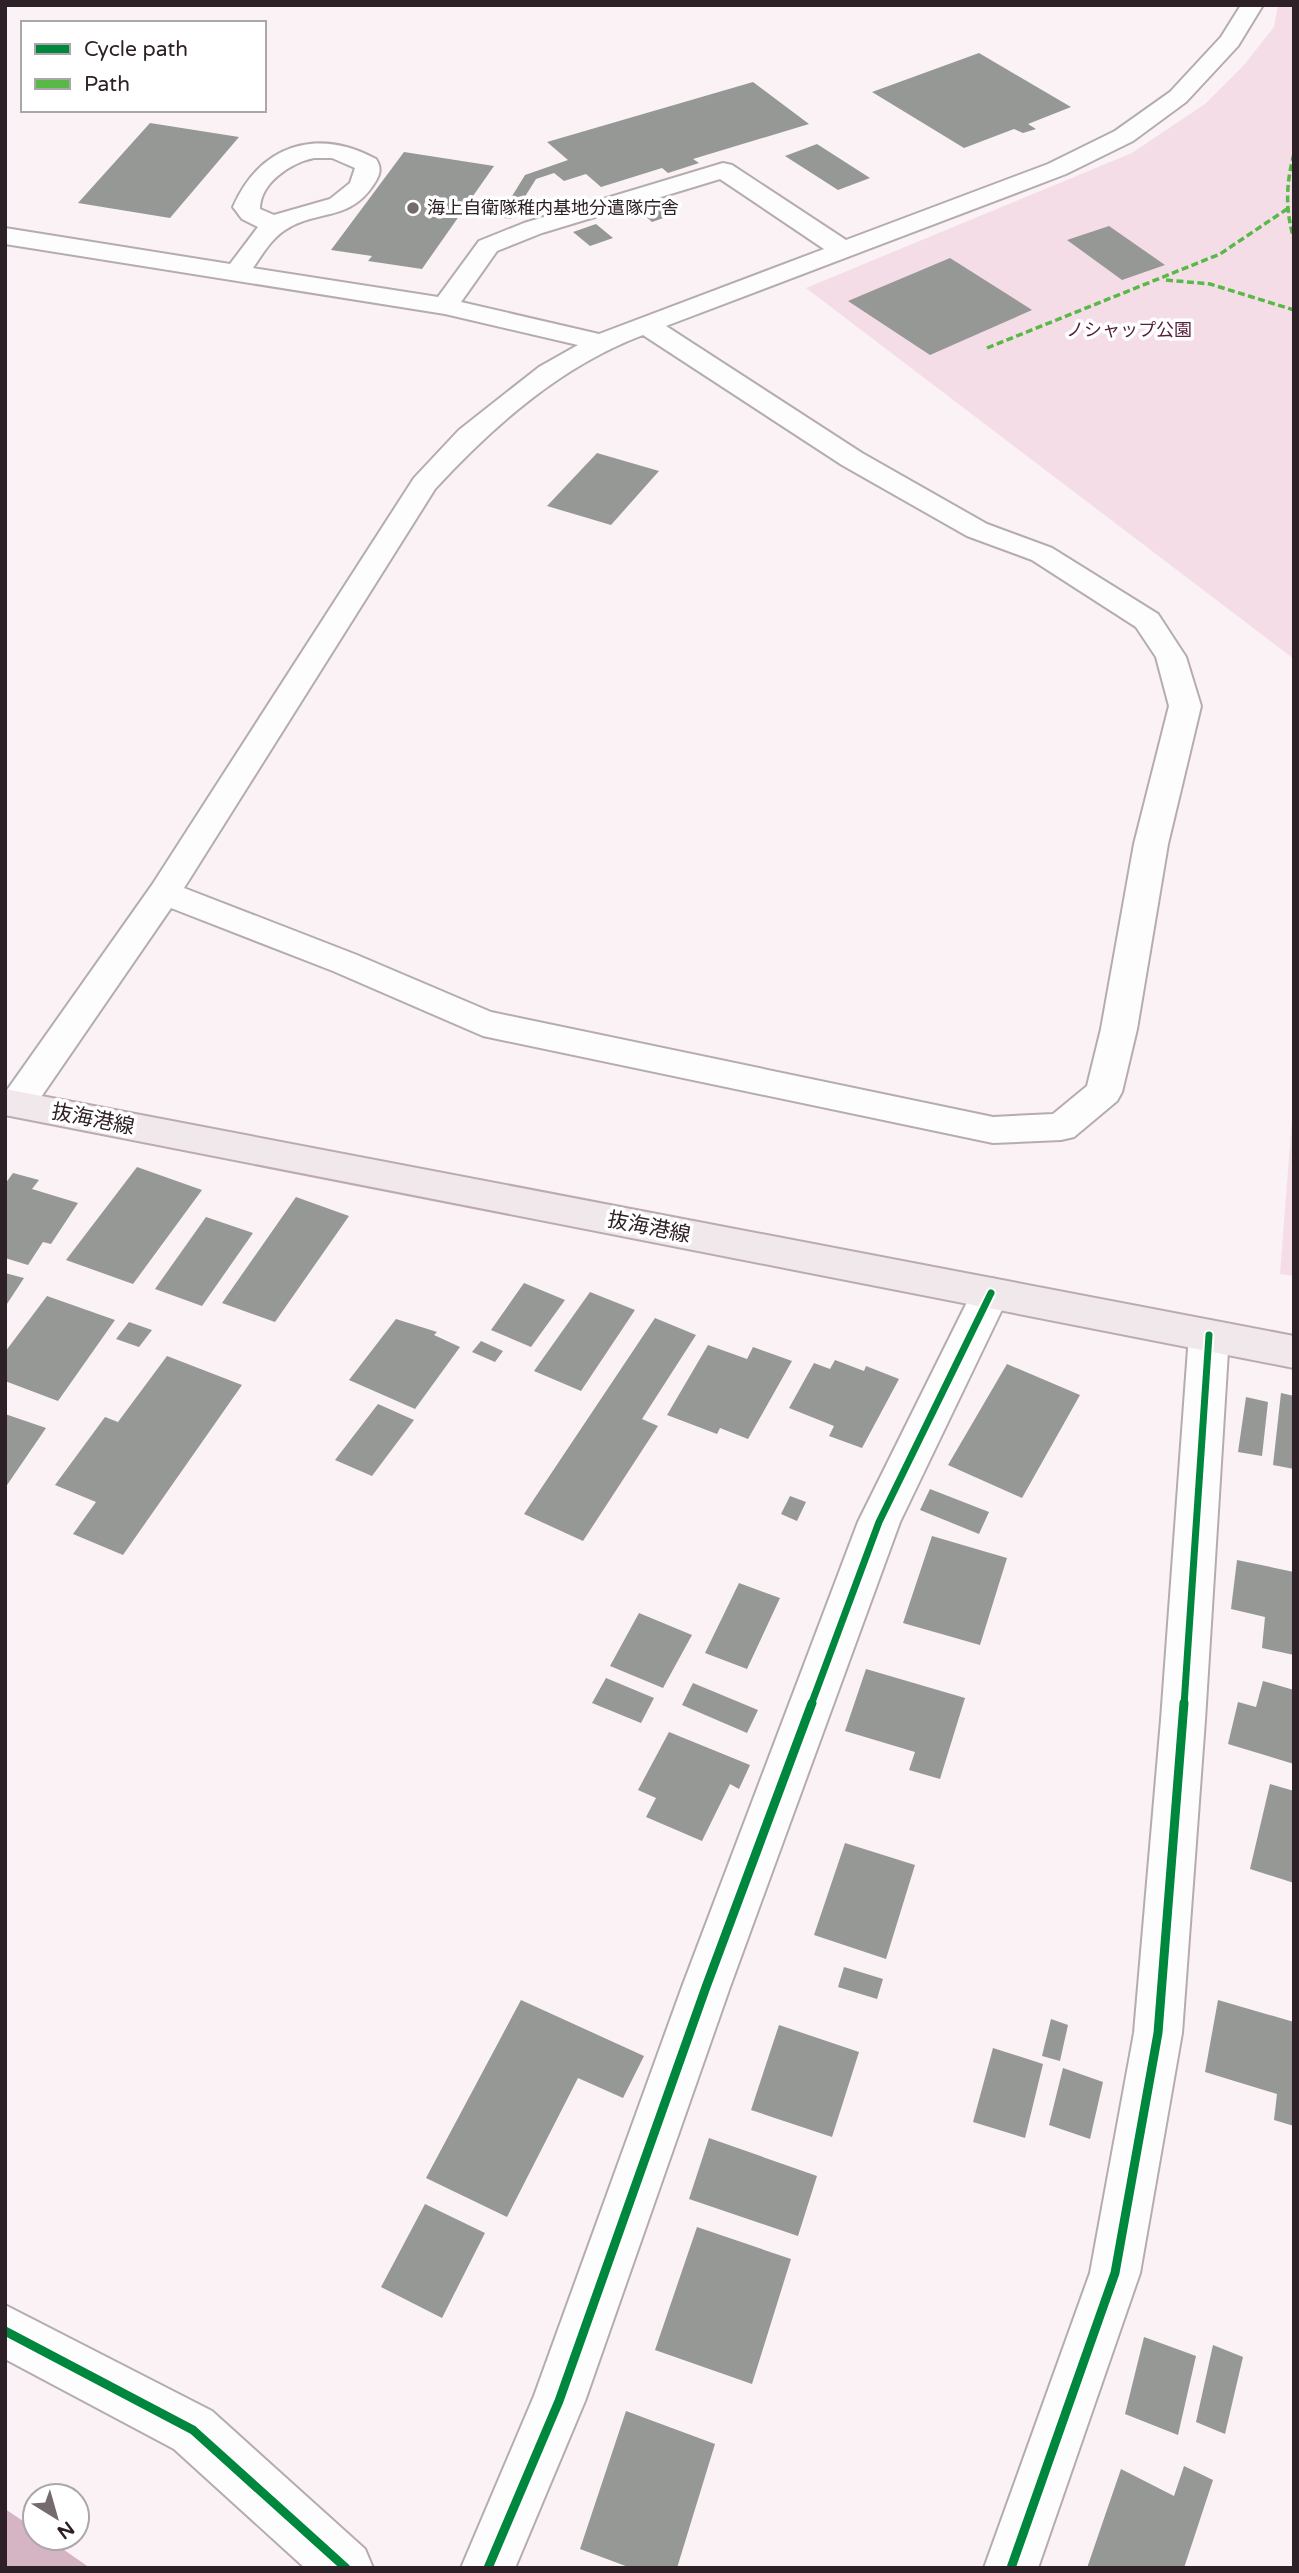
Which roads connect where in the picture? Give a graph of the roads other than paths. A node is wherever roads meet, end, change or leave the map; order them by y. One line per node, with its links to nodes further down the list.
1 (1252, 5): 4 (street)
2 (275, 225): 5 (street)
3 (5, 236): 5 (street)
4 (844, 250): 6 (street); 7 (street)
5 (236, 274): 6 (street)
6 (445, 306): 8 (street)
7 (646, 325): 8 (street); 9 (street)
8 (601, 342): 9 (street)
9 (164, 893): 10 (street)
10 (11, 1103): 11 (main road, 抜海港線)
11 (990, 1293): 12 (main road, 抜海港線); 16 (street)
12 (1209, 1335): 13 (main road, 抜海港線); 17 (street)
13 (1294, 1352)
14 (5, 2331): 15 (street)
15 (346, 2568)
16 (488, 2568)
17 (1011, 2568)

